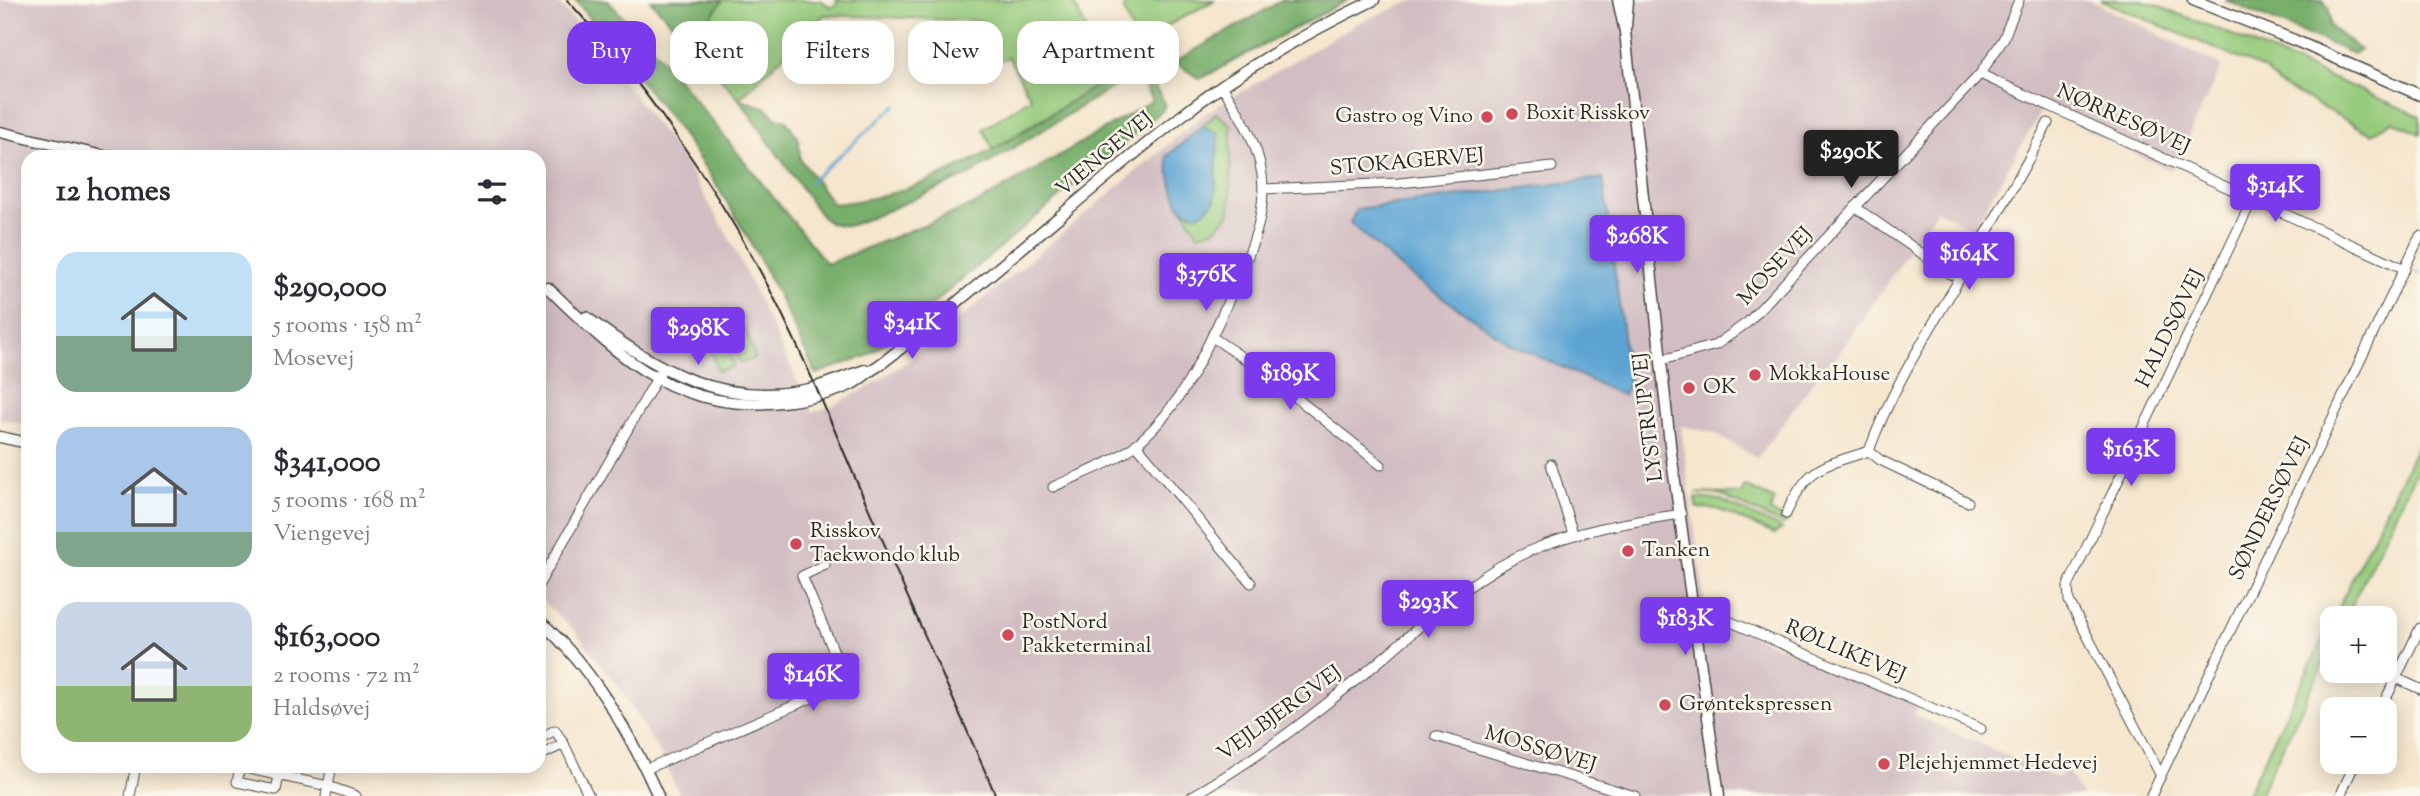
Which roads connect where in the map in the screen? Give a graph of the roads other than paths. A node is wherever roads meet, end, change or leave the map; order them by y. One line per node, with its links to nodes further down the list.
1 (1374, 0): 8 (street, VIENGEVEJ)
2 (1618, 0): 6 (street, LYSTRUPVEJ)
3 (1628, 0): 6 (street, LYSTRUPVEJ)
4 (2019, 0): 7 (street, MOSEVEJ)
5 (2193, 0): 9 (street)
6 (1625, 32): 22 (street, LYSTRUPVEJ)
7 (1980, 74): 15 (street, NØRRESØVEJ); 16 (street, MOSEVEJ)
8 (1222, 86): 14 (street); 23 (street, VIENGEVEJ)
9 (2420, 95)
10 (2048, 123): 19 (street)
11 (0, 132): 12 (street)
12 (78, 150)
13 (1552, 167): 14 (street, STOKAGERVEJ)
14 (1263, 189): 21 (street)
15 (2253, 198): 18 (street, NØRRESØVEJ); 54 (street, HALDSØVEJ)
16 (1855, 208): 19 (street); 22 (street, MOSEVEJ)
17 (2420, 236): 18 (street, SØNDERSØVEJ)
18 (2405, 269): 54 (street, SØNDERSØVEJ)
19 (1960, 278): 27 (street)
20 (546, 287): 23 (street, VIENGEVEJ)
21 (1212, 337): 26 (street); 29 (street)
22 (1662, 360): 32 (street, LYSTRUPVEJ)
23 (659, 374): 36 (street)
24 (0, 437): 25 (street)
25 (21, 442)
26 (1136, 444): 30 (street); 37 (street)
27 (1869, 451): 31 (street); 33 (street)
28 (1551, 464): 34 (street)
29 (1381, 465)
30 (1053, 487)
31 (1968, 502)
32 (1681, 514): 34 (street, VEJLBJERGVEJ); 38 (street, LYSTRUPVEJ)
33 (1786, 514)
34 (1573, 534): 60 (street, VEJLBJERGVEJ)
35 (825, 565): 49 (street)
36 (546, 572)
37 (1251, 583)
38 (1695, 614): 44 (street, RØLLIKEVEJ); 62 (street, LYSTRUPVEJ)
39 (546, 628): 49 (street)
40 (2420, 628): 41 (street)
41 (2397, 676)
42 (2397, 678): 43 (street)
43 (2420, 689)
44 (1980, 729)
45 (546, 735): 47 (street)
46 (1436, 736): 61 (street, MOSSØVEJ)
47 (565, 744): 48 (street); 58 (street)
48 (546, 753)
49 (646, 769): 59 (street)
50 (135, 773): 56 (street)
51 (331, 773): 55 (street)
52 (2350, 774): 64 (street)
53 (279, 776): 55 (street)
54 (2161, 776): 63 (street, SØNDERSØVEJ)
55 (327, 791): 57 (street)
56 (130, 796)
57 (356, 796)
58 (589, 796)
59 (658, 796)
60 (1192, 796)
61 (1635, 796)
62 (1719, 796)
63 (2151, 796)
64 (2340, 796)

